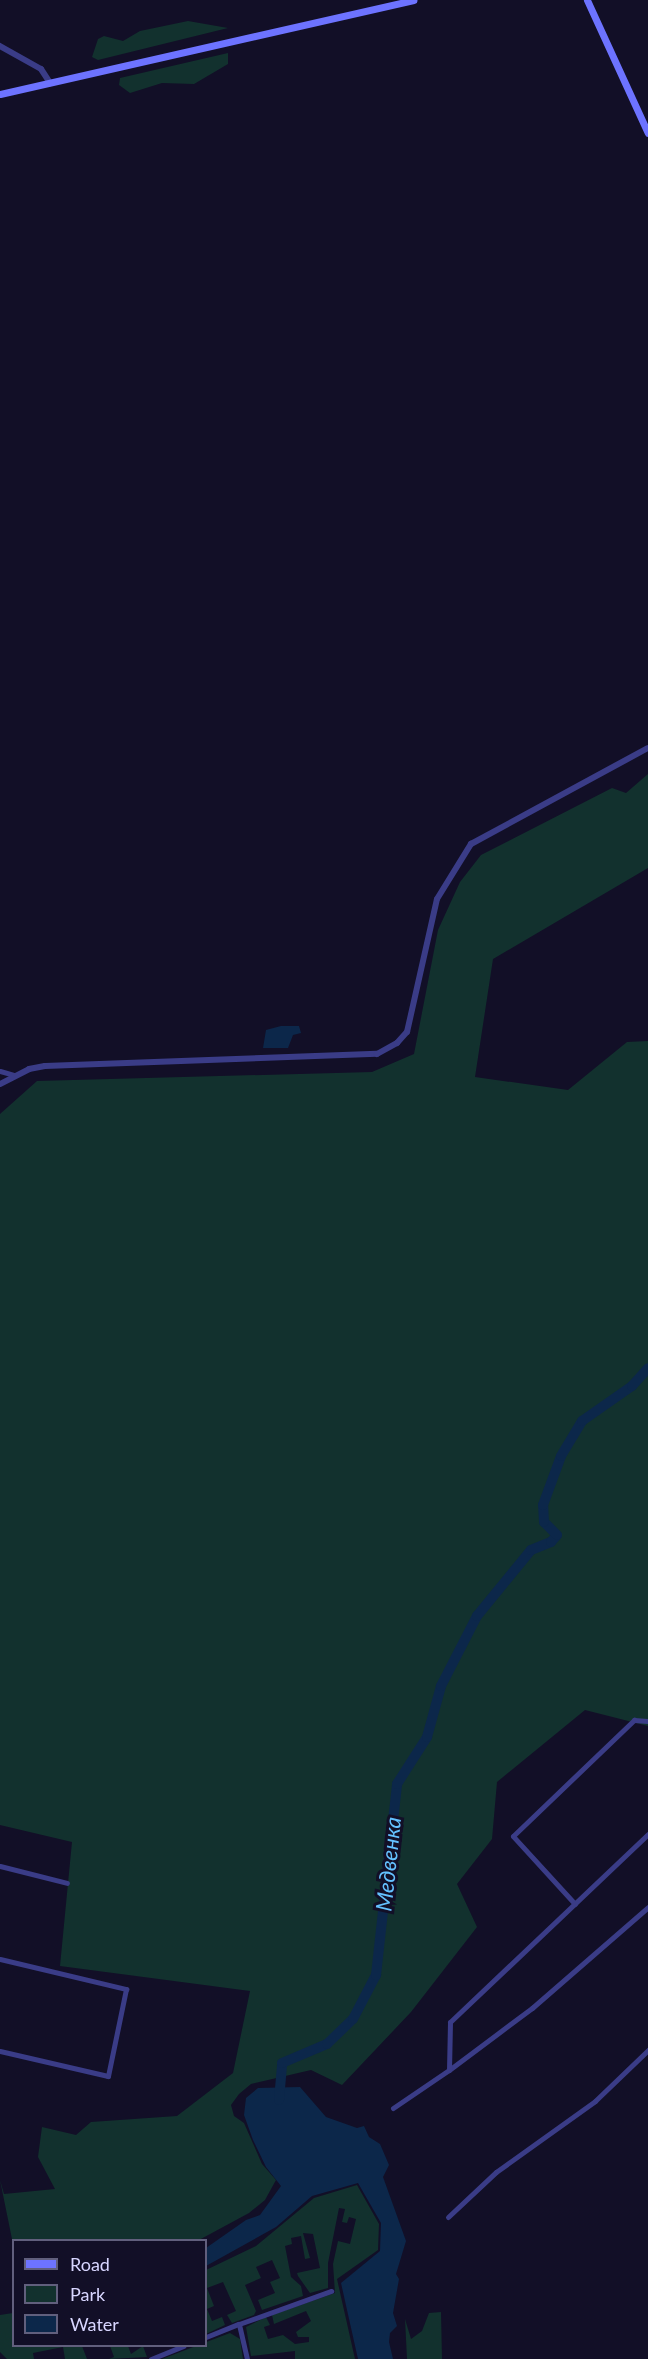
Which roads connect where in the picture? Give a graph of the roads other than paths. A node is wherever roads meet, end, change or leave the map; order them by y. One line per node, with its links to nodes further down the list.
1 (413, 0): 4 (main road)
2 (587, 0): 6 (main road)
3 (0, 46): 4 (street)
4 (50, 83): 5 (main road)
5 (0, 94)
6 (648, 133)
7 (648, 748): 9 (street)
8 (0, 1071): 9 (street)
9 (14, 1075): 10 (street)
10 (0, 1084)
11 (648, 1721): 15 (street)
12 (648, 1834): 15 (street)
13 (0, 1866): 14 (street)
14 (67, 1882)
15 (575, 1904): 20 (street)
16 (648, 1906): 20 (street)
17 (0, 1959): 19 (street)
18 (648, 2050): 22 (street)
19 (0, 2051)
20 (449, 2070): 21 (street)
21 (393, 2108)
22 (448, 2217)
23 (331, 2291): 24 (street)
24 (239, 2324): 25 (street); 28 (street)
25 (207, 2337)
26 (181, 2347): 27 (street)
27 (151, 2359)
28 (247, 2359)

